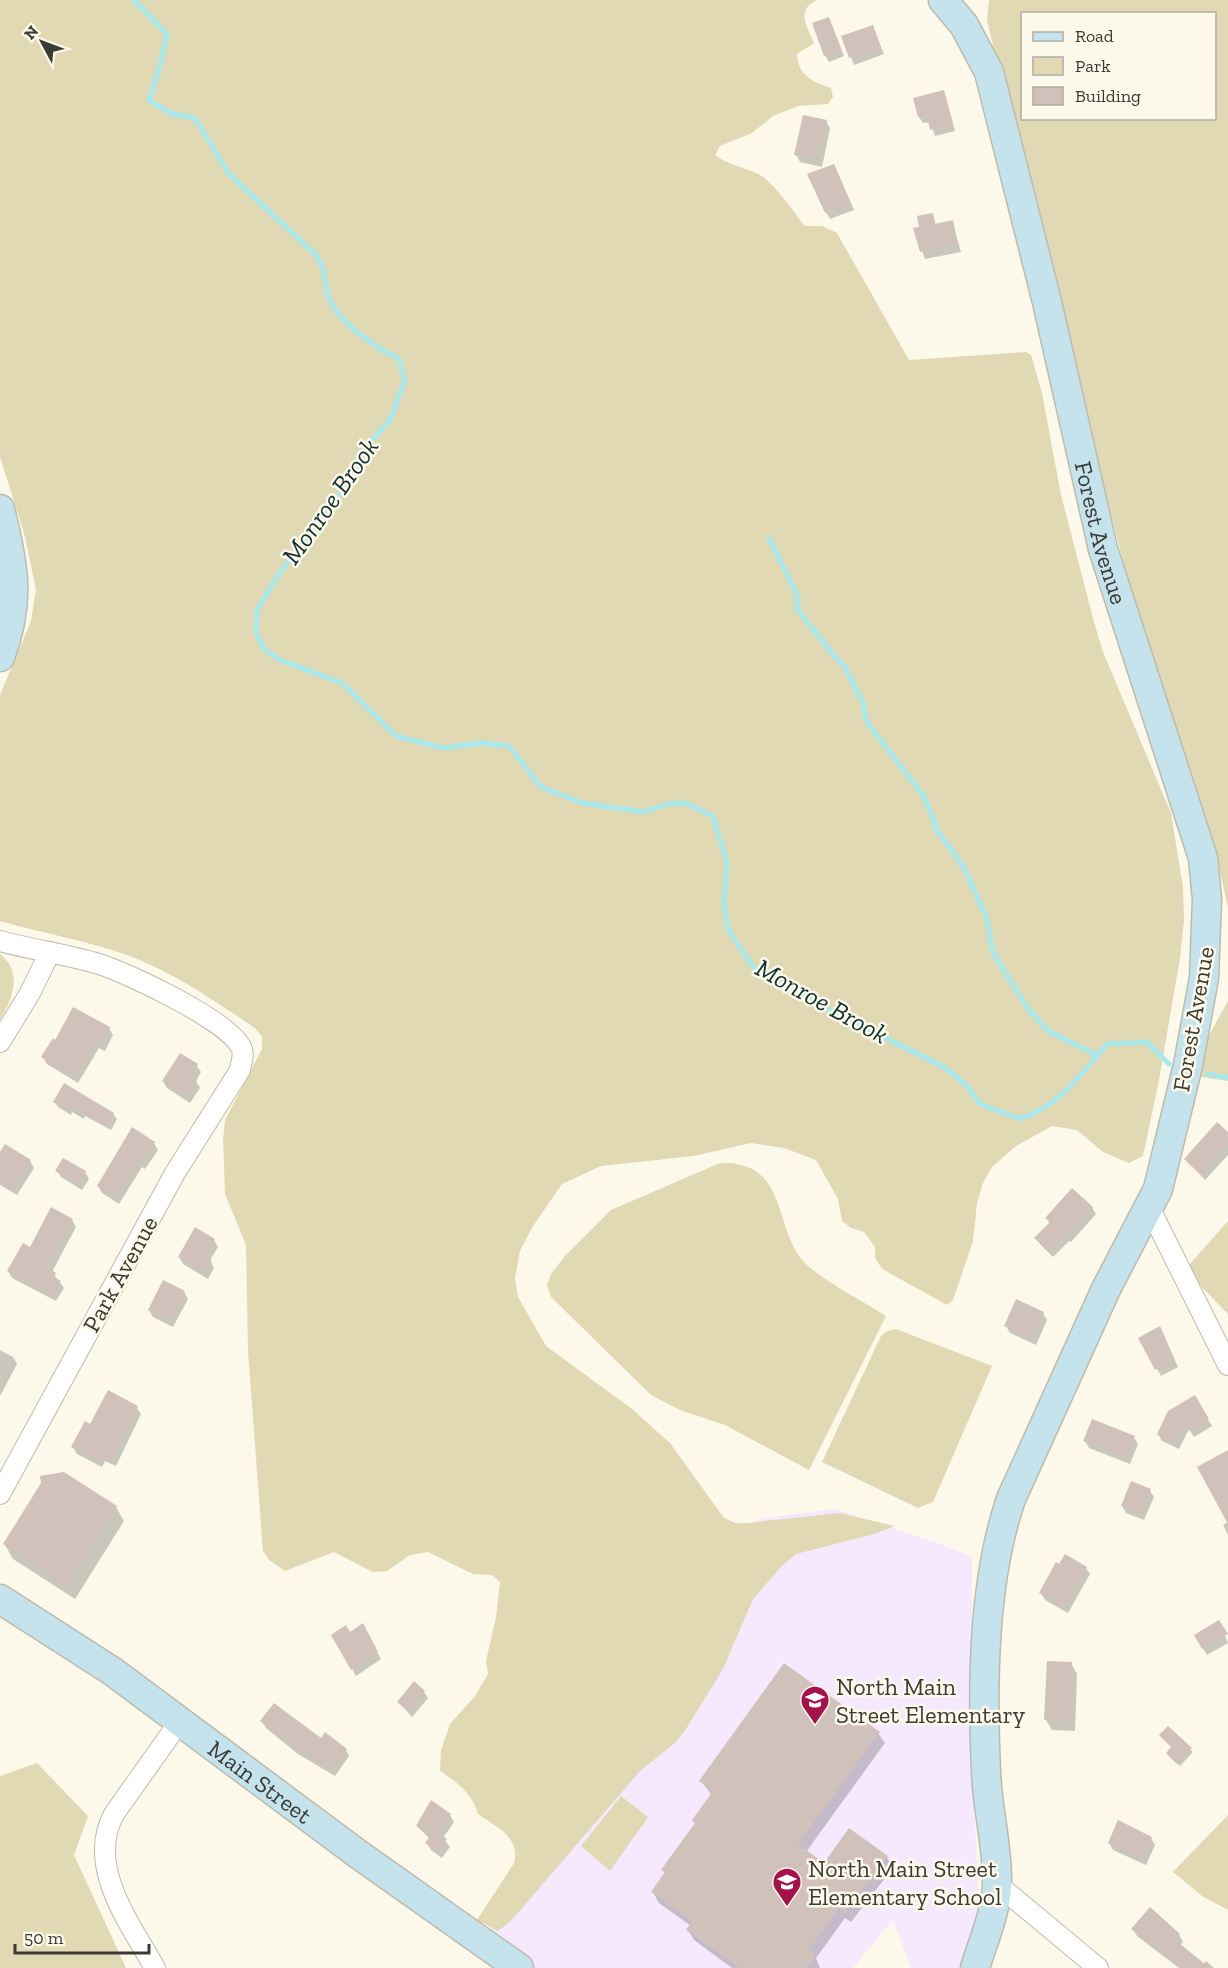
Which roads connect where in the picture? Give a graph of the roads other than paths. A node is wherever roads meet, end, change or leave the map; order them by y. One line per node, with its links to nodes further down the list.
1 (943, 0): 7 (street, Forest Avenue)
2 (0, 509): 3 (street)
3 (0, 657)
4 (0, 941): 5 (street)
5 (50, 952): 6 (street); 9 (street, Park Avenue)
6 (0, 1042)
7 (1150, 1209): 8 (street); 12 (street, Forest Avenue)
8 (1228, 1365)
9 (0, 1494)
10 (0, 1599): 11 (street, Main Street)
11 (180, 1721): 13 (street); 14 (street, Main Street)
12 (997, 1884): 15 (street, Forest Avenue); 16 (street)
13 (155, 1968)
14 (519, 1968)
15 (975, 1968)
16 (1098, 1968)

